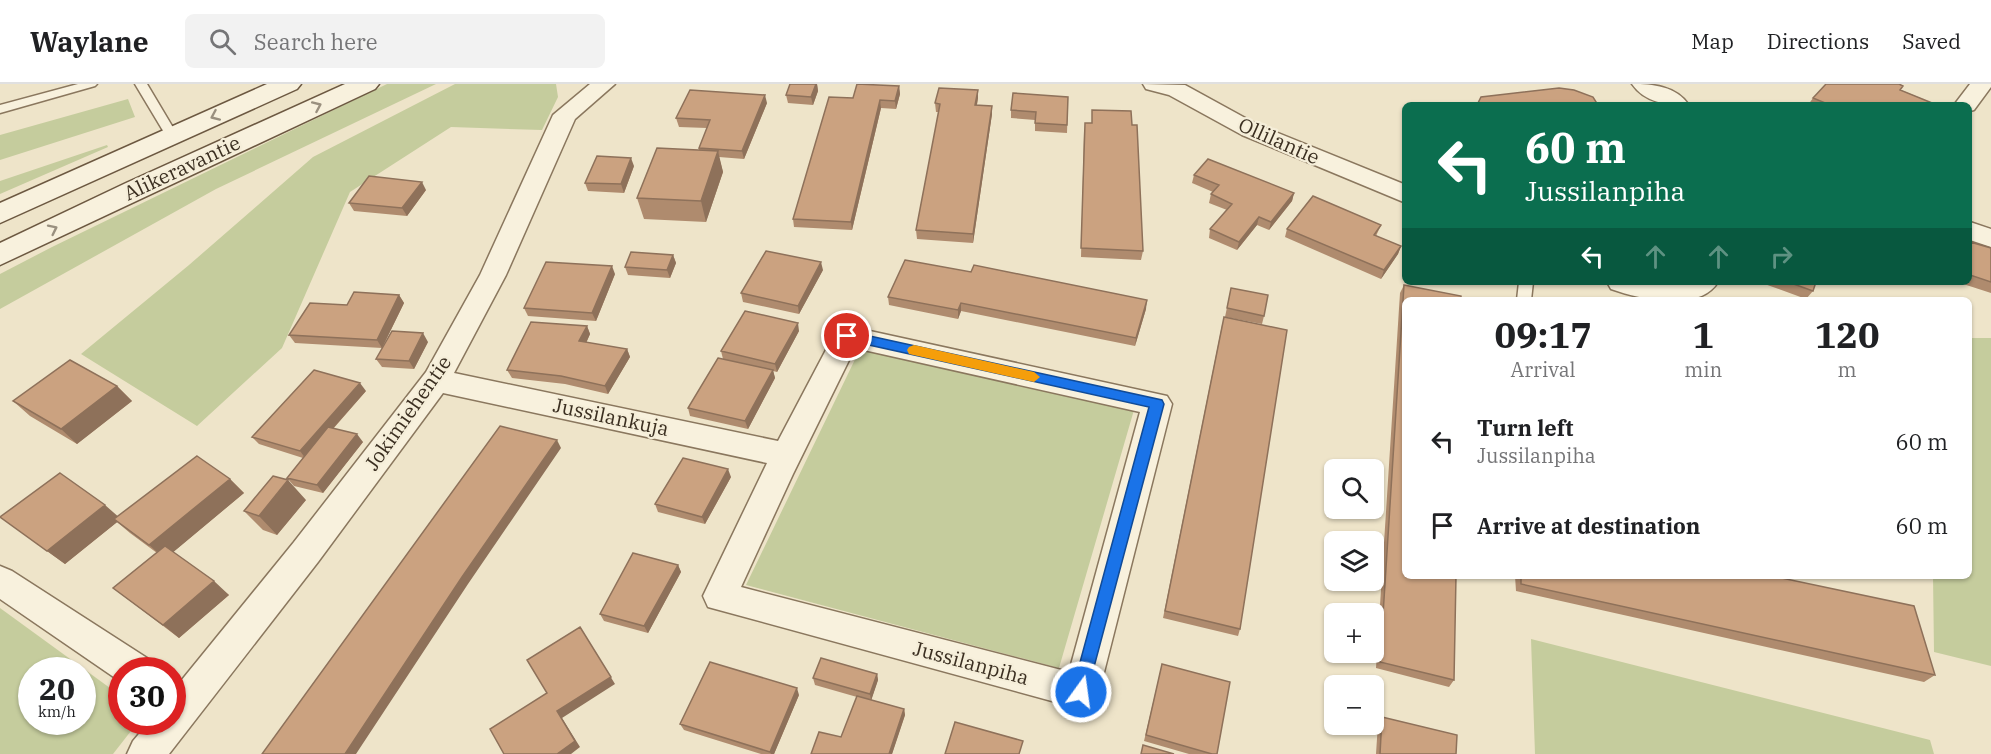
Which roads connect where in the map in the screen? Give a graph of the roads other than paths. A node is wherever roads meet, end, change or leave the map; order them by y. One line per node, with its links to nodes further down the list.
1 (92, 84): 11 (lane)
2 (141, 84): 12 (lane)
3 (288, 84): 12 (main road, Alikeravantie, one-way to 12)
4 (366, 84): 17 (main road, Alikeravantie, one-way to 4)
5 (604, 84): 20 (street, Jokimiehentie)
6 (1154, 84): 13 (street, Ollilantie)
7 (1643, 84): 9 (street)
8 (1982, 84): 10 (street)
9 (1672, 102)
10 (1968, 102)
11 (0, 109)
12 (171, 136): 14 (main road, Alikeravantie)
13 (1402, 193)
14 (0, 214)
15 (1972, 232): 16 (street)
16 (1991, 238)
17 (0, 255)
18 (1629, 285): 19 (street)
19 (1700, 285)
20 (436, 380): 21 (street, Jussilankuja); 24 (street, Jokimiehentie)
21 (786, 455): 21 (street, Jussilanpiha)
22 (0, 581): 23 (street)
23 (115, 657)
24 (186, 698)
25 (159, 735): 26 (street, Jokimiehentie)
26 (146, 754)

